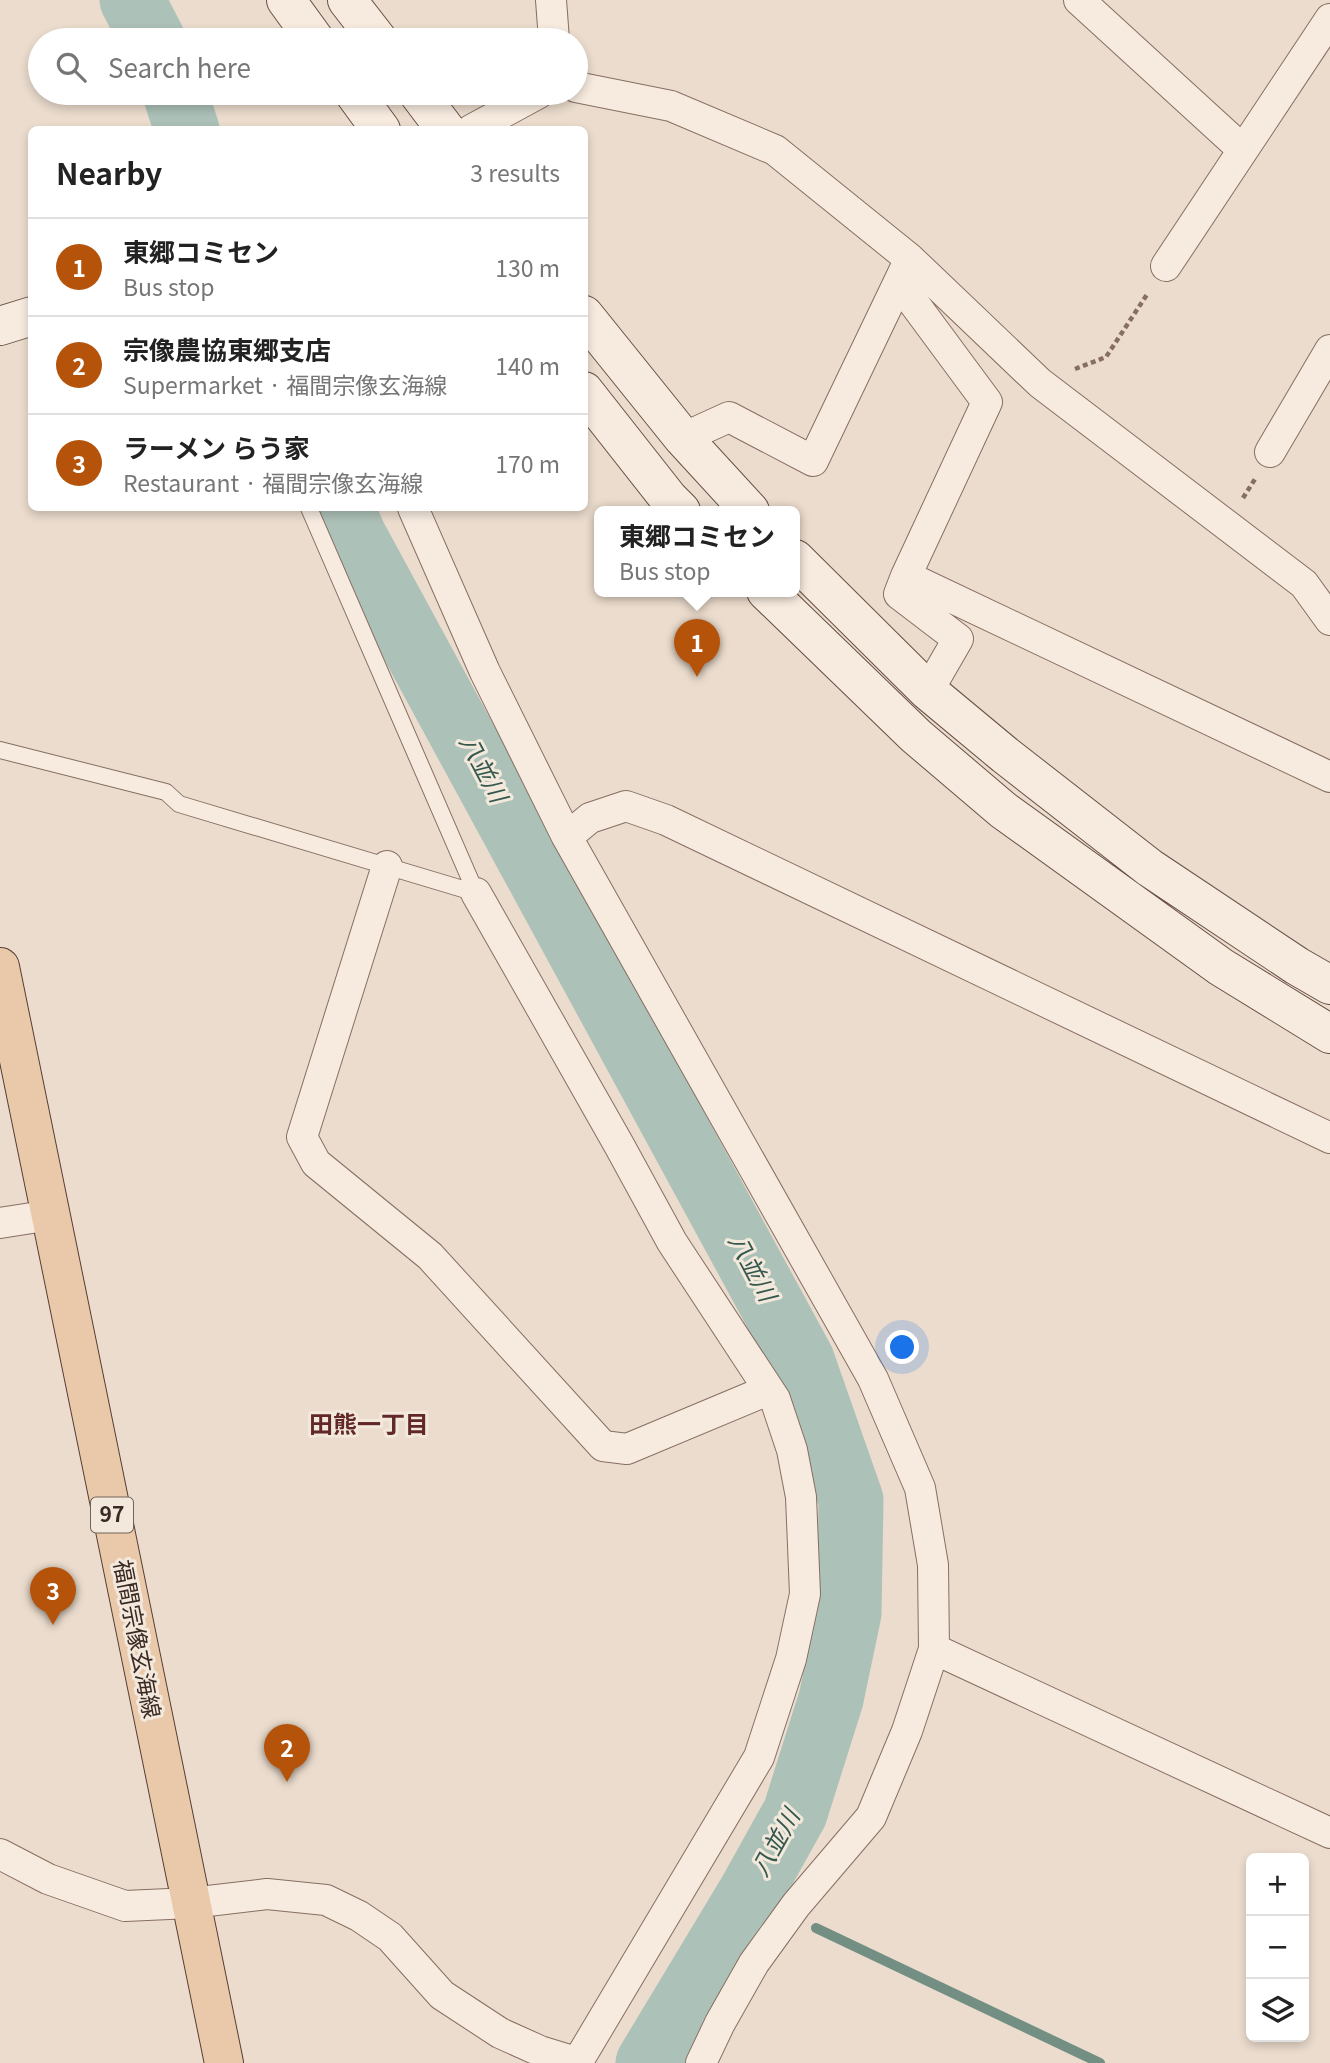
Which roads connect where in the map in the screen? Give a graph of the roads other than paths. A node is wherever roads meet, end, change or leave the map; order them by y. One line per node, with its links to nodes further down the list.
1 (286, 0): 6 (street)
2 (347, 0): 7 (street)
3 (551, 0): 8 (street)
4 (1079, 0): 16 (street)
5 (1330, 19): 16 (street)
6 (307, 28)
7 (369, 28)
8 (553, 28)
9 (588, 89): 18 (street)
10 (363, 105): 13 (street)
11 (427, 105): 14 (street)
12 (518, 105): 15 (street)
13 (378, 126)
14 (443, 126)
15 (478, 126)
16 (1243, 149): 17 (street)
17 (1166, 266)
18 (904, 271): 24 (street); 31 (street); 33 (street)
19 (28, 317): 21 (street)
20 (588, 320): 24 (street)
21 (0, 326)
22 (1330, 350): 25 (street)
23 (588, 396): 26 (street)
24 (683, 438): 27 (street)
25 (1270, 452)
26 (676, 506)
27 (745, 506)
28 (310, 511): 39 (lane)
29 (414, 511): 37 (street)
30 (800, 564): 34 (street)
31 (906, 576): 34 (street); 36 (street)
32 (772, 597): 42 (street)
33 (1330, 620)
34 (928, 691): 41 (street)
35 (0, 750): 38 (lane)
36 (1330, 777)
37 (567, 837): 43 (street); 47 (street)
38 (387, 866): 39 (lane); 46 (street)
39 (476, 892): 46 (street)
40 (0, 967): 44 (main road, 福間宗像玄海線 / 97)
41 (1330, 985)
42 (1330, 1034)
43 (1327, 1128)
44 (51, 1215): 45 (street); 50 (main road, 福間宗像玄海線 / 97)
45 (0, 1223)
46 (768, 1390): 52 (street)
47 (934, 1649): 48 (street); 53 (street)
48 (1330, 1833)
49 (0, 1854): 50 (street)
50 (191, 1903): 51 (main road, 福間宗像玄海線 / 97); 52 (street)
51 (224, 2063)
52 (578, 2063)
53 (701, 2063)

